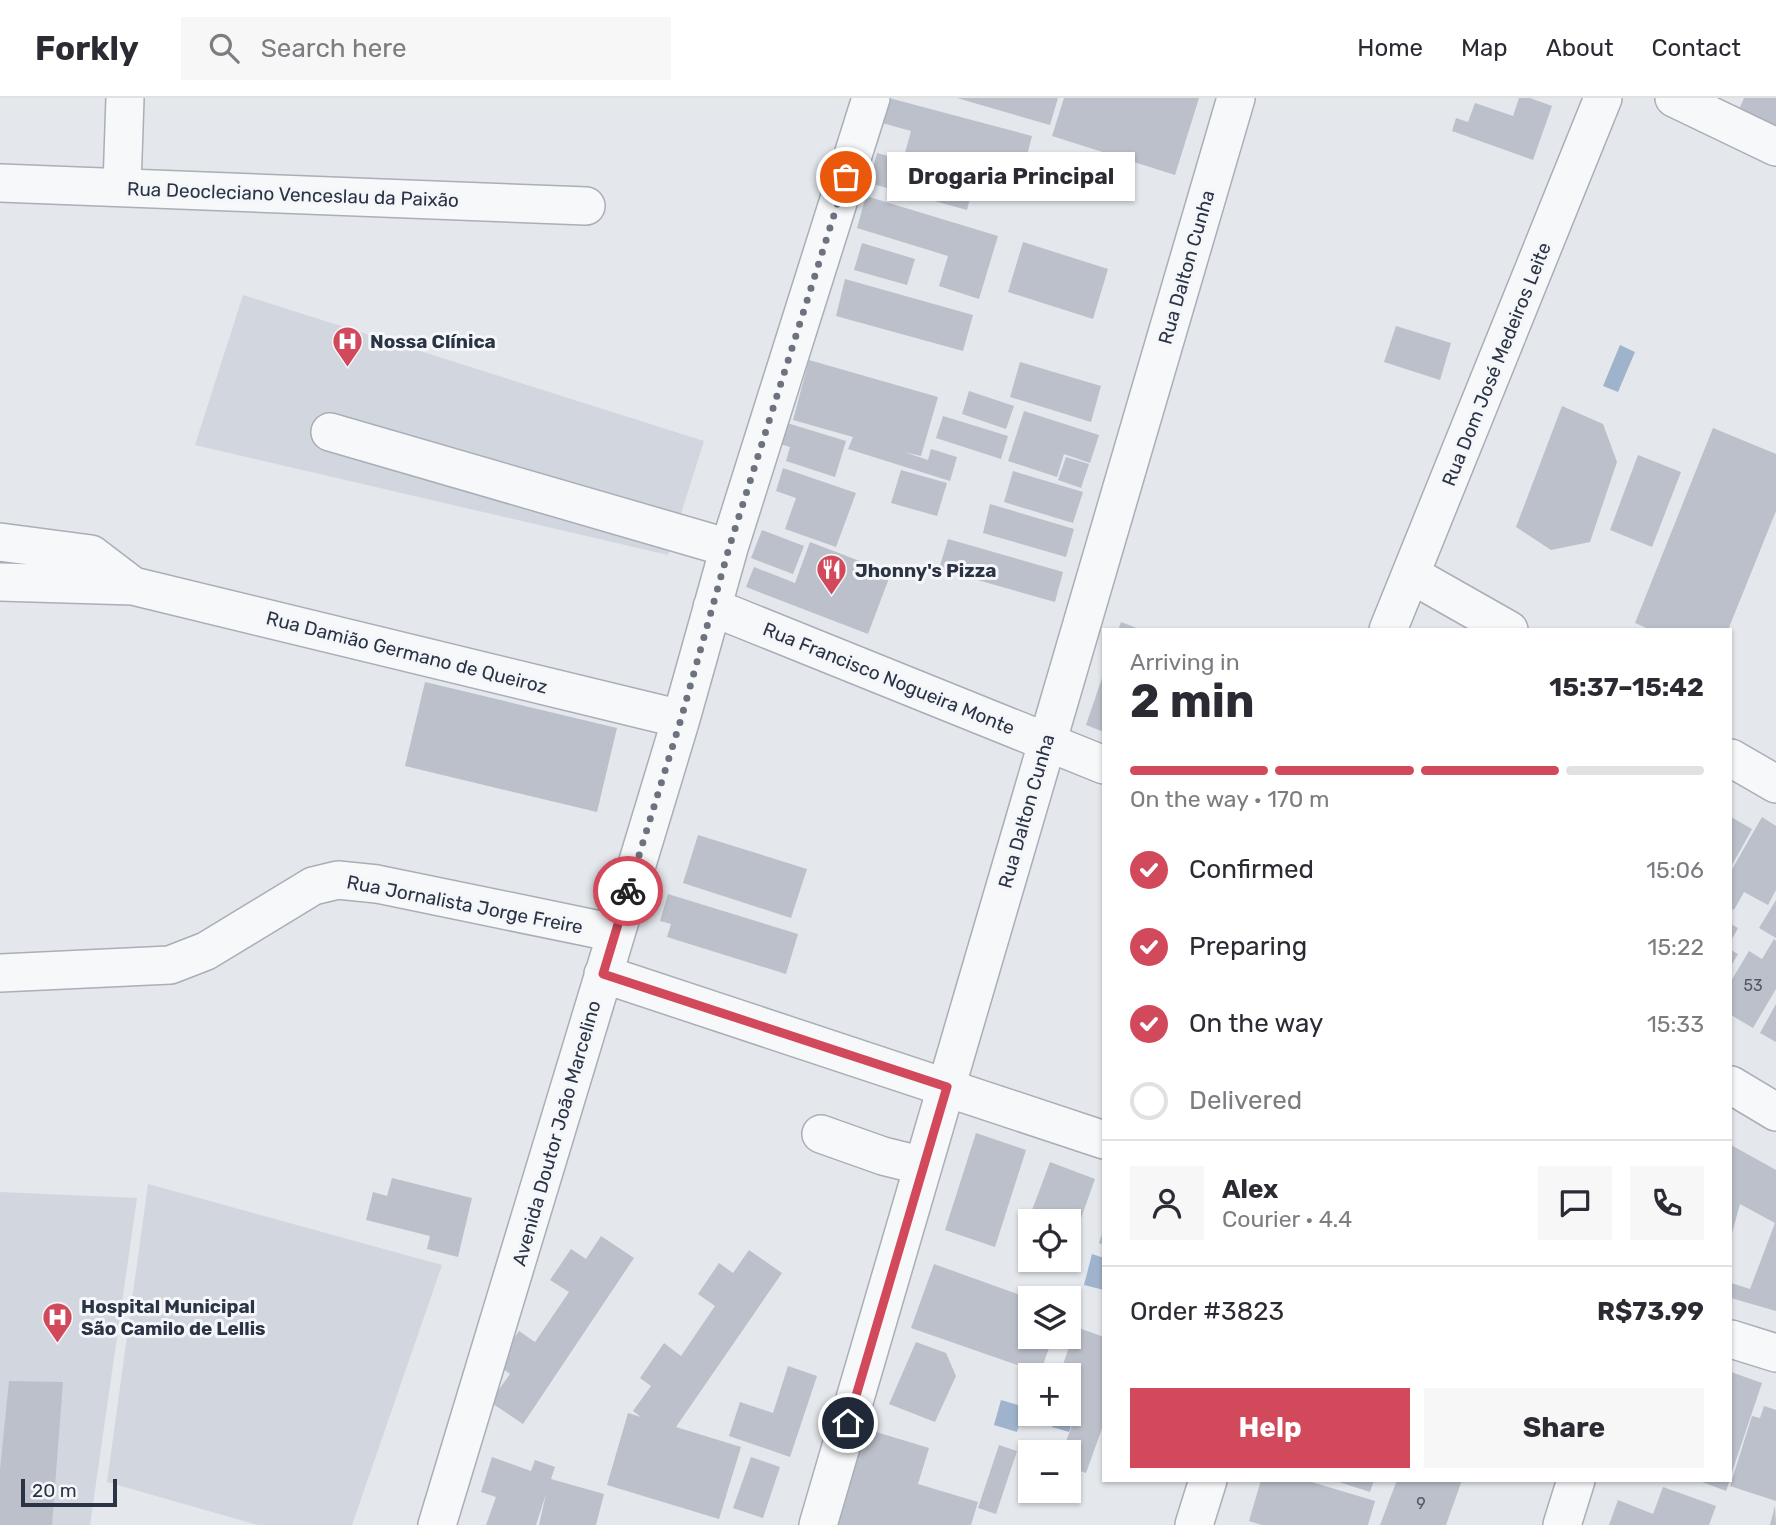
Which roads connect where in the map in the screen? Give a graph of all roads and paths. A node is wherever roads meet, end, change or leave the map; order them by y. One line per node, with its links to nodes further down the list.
1 (125, 98): 8 (street)
2 (871, 98): 12 (street, Avenida Doutor João Marcelino)
3 (1236, 98): 20 (street, Rua Dalton Cunha)
4 (1603, 98): 13 (street, Rua Dom José Medeiros Leite)
5 (1674, 98): 6 (street)
6 (1776, 146)
7 (0, 183): 8 (street, Rua Deocleciano Venceslau da Paixão)
8 (122, 186): 9 (street, Rua Deocleciano Venceslau da Paixão)
9 (586, 206)
10 (330, 432): 12 (street)
11 (0, 542): 15 (street, Rua Damião Germano de Queiroz)
12 (729, 548): 16 (street, Avenida Doutor João Marcelino)
13 (1412, 575): 17 (street, Rua Dom José Medeiros Leite); 18 (street)
14 (0, 582): 15 (street, Rua Damião Germano de Queiroz)
15 (134, 586): 19 (street, Rua Damião Germano de Queiroz)
16 (712, 607): 19 (street, Avenida Doutor João Marcelino); 20 (street, Rua Francisco Nogueira Monte)
17 (1389, 628)
18 (1505, 628)
19 (681, 719): 24 (street, Avenida Doutor João Marcelino)
20 (1046, 741): 22 (street, Rua Francisco Nogueira Monte); 28 (street, Rua Dalton Cunha)
21 (1732, 759): 23 (street)
22 (1102, 764)
23 (1776, 784)
24 (615, 933): 25 (street, Rua Jornalista Jorge Freire); 26 (street, Avenida Doutor João Marcelino)
25 (0, 973)
26 (603, 974): 28 (street); 37 (street, Avenida Doutor João Marcelino)
27 (1732, 1086): 29 (street)
28 (947, 1087): 31 (street); 32 (street, Rua Dalton Cunha)
29 (1776, 1112)
30 (821, 1134): 32 (street)
31 (1102, 1139)
32 (923, 1166): 38 (street, Rua Dalton Cunha)
33 (1732, 1339): 34 (street)
34 (1776, 1353)
35 (1207, 1482): 39 (street)
36 (1575, 1482): 40 (street)
37 (437, 1525)
38 (818, 1525)
39 (1194, 1525)
40 (1562, 1525)

